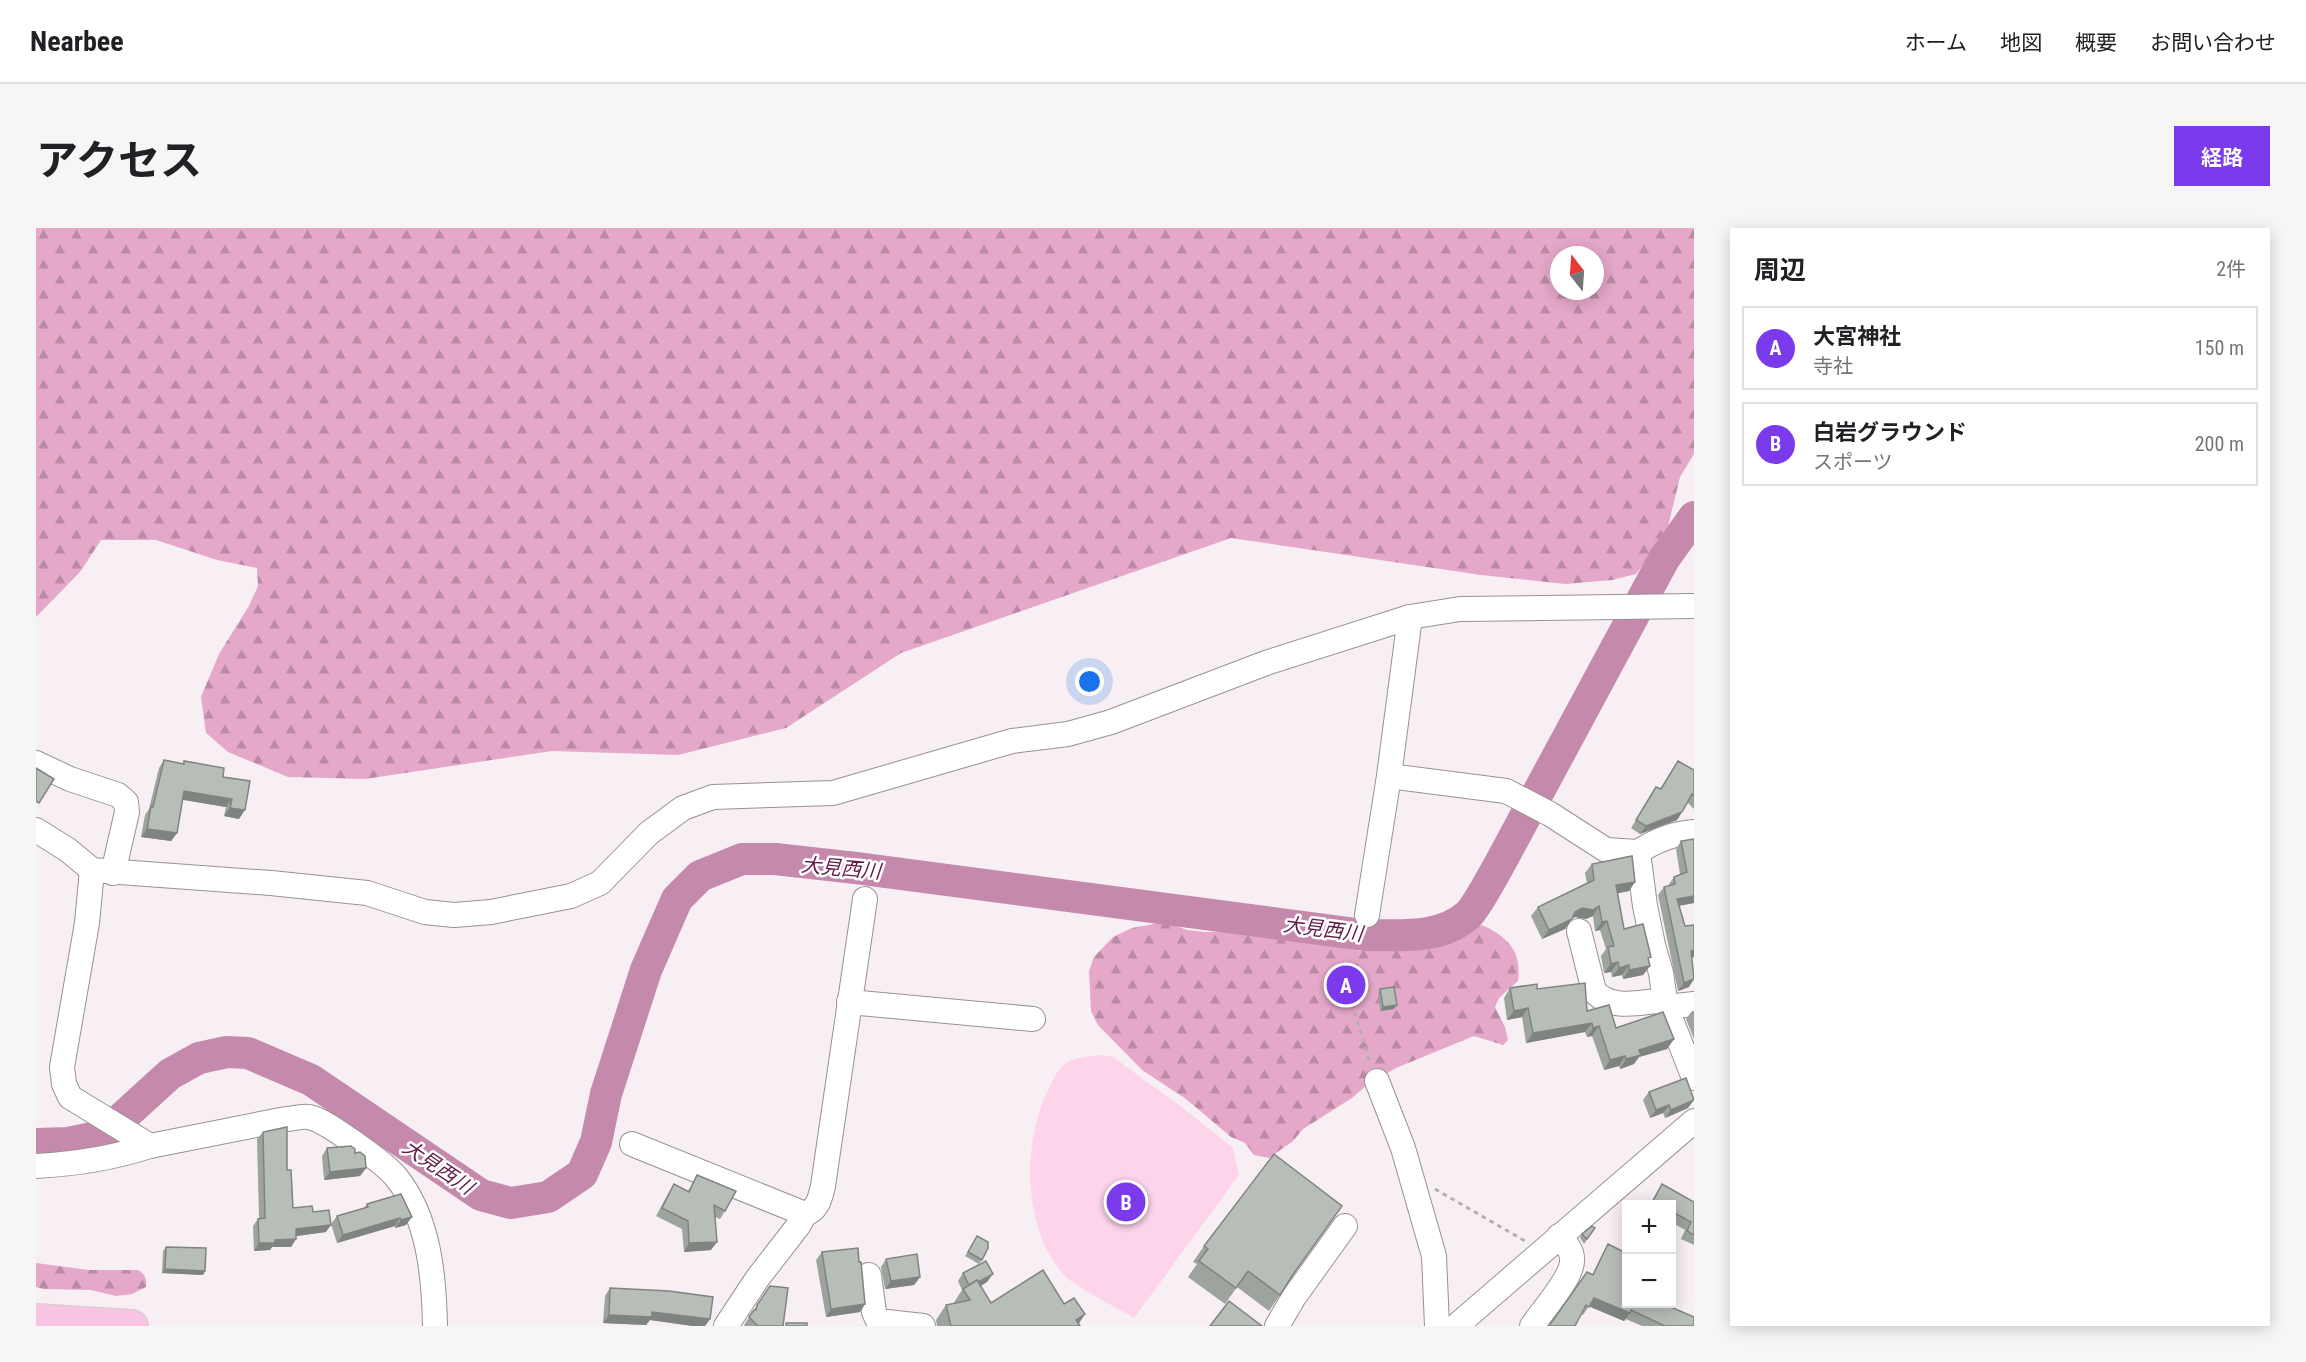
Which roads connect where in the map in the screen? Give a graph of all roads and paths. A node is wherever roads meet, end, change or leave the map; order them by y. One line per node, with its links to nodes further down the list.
1 (1689, 606): 2 (street)
2 (1410, 617): 4 (street); 8 (street)
3 (36, 763): 8 (street)
4 (1389, 776): 7 (street); 10 (street)
5 (36, 830): 8 (street)
6 (1694, 832): 7 (street)
7 (1638, 852): 14 (street)
8 (103, 871): 20 (street)
9 (865, 899): 12 (street)
10 (1367, 915)
11 (1579, 931): 14 (street)
12 (849, 1002): 16 (street); 24 (street)
13 (1352, 1004): 17 (path)
14 (1666, 1004): 15 (street); 18 (street)
15 (1694, 1004)
16 (1034, 1019)
17 (1374, 1073): 23 (street)
18 (1694, 1078)
19 (1694, 1121): 26 (street)
20 (146, 1144): 22 (street); 31 (street)
21 (632, 1144): 24 (street)
22 (36, 1166)
23 (1416, 1187): 27 (path); 35 (street)
24 (805, 1214): 32 (street)
25 (1345, 1226): 34 (street)
26 (1560, 1236): 27 (street); 37 (street)
27 (1541, 1252): 36 (street)
28 (869, 1275): 33 (street)
29 (36, 1320): 30 (main road)
30 (132, 1326)
31 (435, 1326)
32 (726, 1326)
33 (923, 1326)
34 (1277, 1326)
35 (1437, 1326)
36 (1456, 1326)
37 (1532, 1326)

